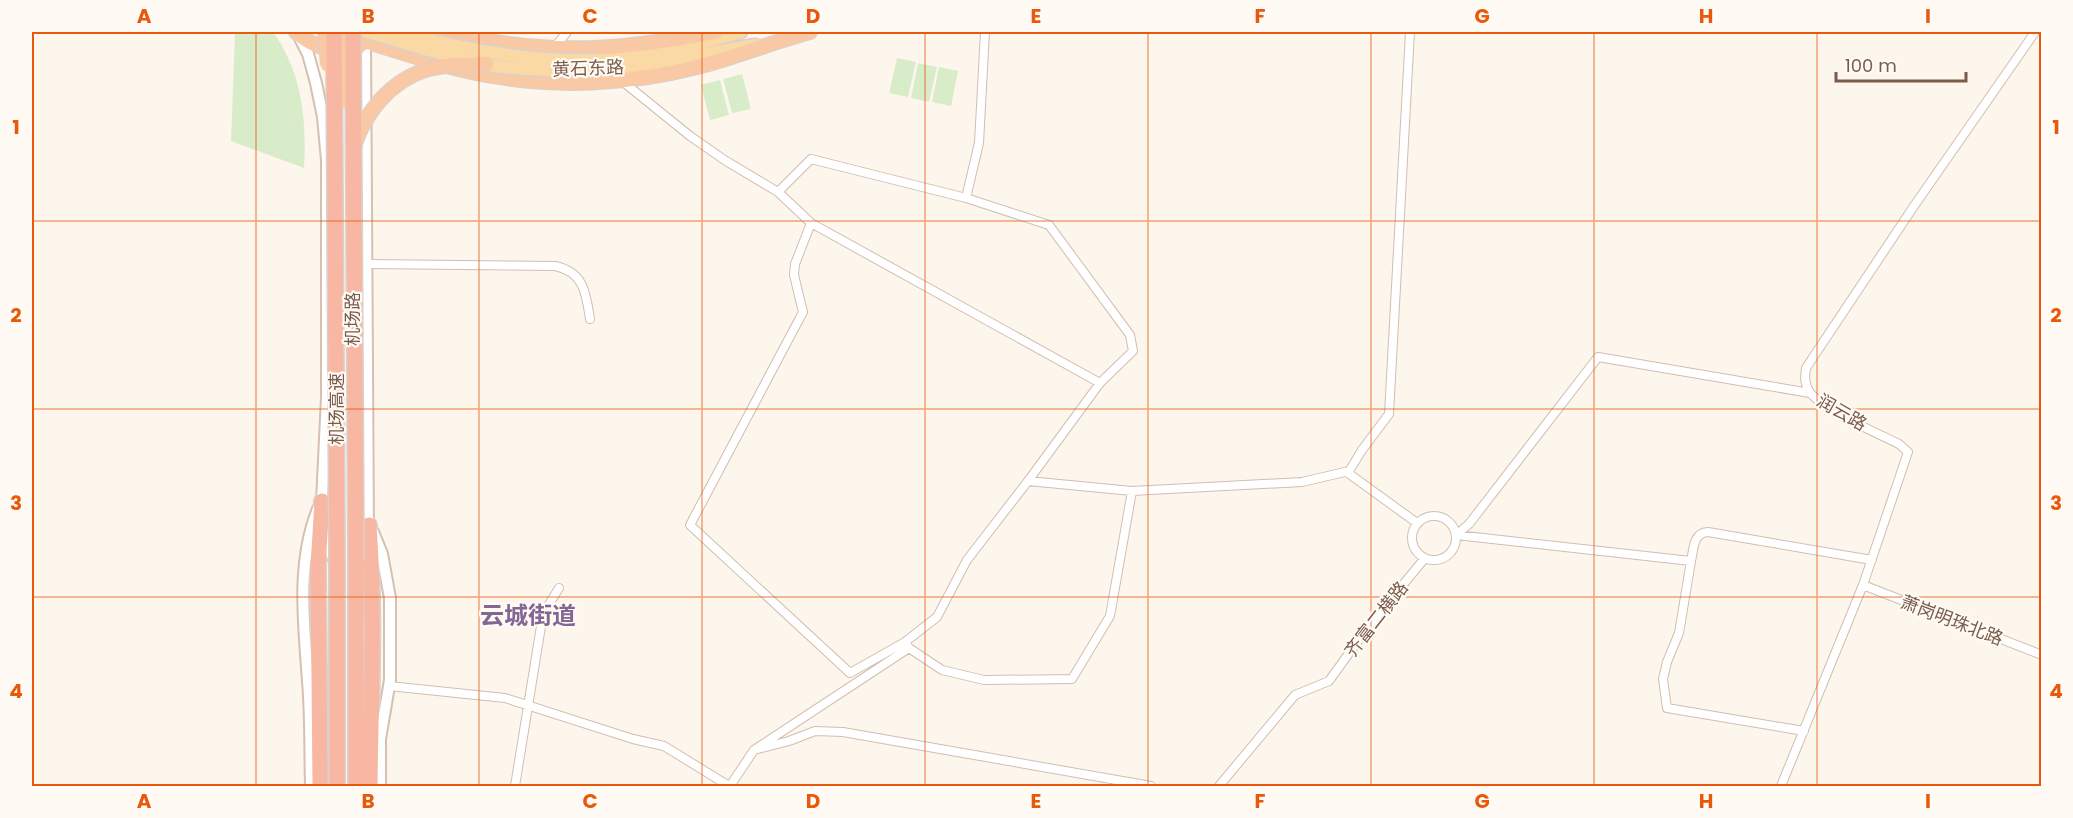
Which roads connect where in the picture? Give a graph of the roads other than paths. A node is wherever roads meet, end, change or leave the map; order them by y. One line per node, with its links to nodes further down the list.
1 (296, 32): 15 (highway); 25 (main road)
2 (325, 32): 31 (highway, 机场路, bridge)
3 (334, 32): 57 (highway, 机场高速, bridge)
4 (340, 32): 23 (highway, 机场路, bridge)
5 (389, 32): 18 (highway)
6 (400, 32): 21 (main road, 黄石东路, bridge)
7 (440, 32): 17 (highway); 19 (highway)
8 (567, 32): 17 (street)
9 (715, 32): 17 (highway)
10 (741, 32): 21 (main road, 黄石东路)
11 (810, 32): 16 (highway, 黄石东路)
12 (985, 32): 27 (street)
13 (1410, 32): 34 (street)
14 (2035, 32): 33 (street, 润云路)
15 (363, 34): 18 (highway); 20 (main road, 黄石东路, bridge); 24 (main road); 58 (highway, 机场高速, bridge)
16 (772, 42): 21 (main road, 黄石东路); 22 (highway)
17 (554, 49)
18 (392, 50): 19 (highway)
19 (439, 63): 22 (highway)
20 (486, 64): 21 (main road, 黄石东路, bridge); 23 (highway, bridge)
21 (599, 65)
22 (621, 80): 26 (street)
23 (351, 156): 31 (highway, 机场路, bridge)
24 (367, 174): 25 (main road); 29 (main road)
25 (327, 177): 38 (main road)
26 (778, 192): 27 (street); 28 (street)
27 (966, 198): 32 (street)
28 (811, 224): 32 (street); 49 (street)
29 (368, 264): 30 (street); 40 (main road)
30 (590, 319)
31 (346, 340): 35 (highway, 机场路); 45 (highway, 机场路)
32 (1100, 383): 36 (street)
33 (1809, 393): 41 (street); 43 (street, 润云路)
34 (1348, 471): 37 (street); 39 (street)
35 (353, 476): 40 (main road); 46 (highway, 机场路)
36 (1028, 481): 37 (street); 49 (street)
37 (1132, 491): 49 (street)
38 (322, 501): 45 (main road); 55 (main road); 56 (highway)
39 (1418, 523): 41 (street); 42 (street)
40 (369, 525): 46 (main road); 51 (main road); 59 (highway)
41 (1456, 535): 42 (street); 44 (street)
42 (1425, 558): 64 (street, 齐富二横路)
43 (1872, 560): 44 (street); 47 (street, 润云路)
44 (1691, 561): 53 (street)
45 (334, 566): 57 (highway, 机场路)
46 (359, 572): 58 (highway, 机场路)
47 (1863, 585): 50 (street, 萧岗明珠北路); 53 (street, 润云路)
48 (559, 588): 52 (street)
49 (907, 645): 54 (street)
50 (2042, 655)
51 (389, 686): 52 (street); 60 (main road)
52 (528, 705): 61 (street); 62 (street)
53 (1804, 731): 65 (street, 润云路)
54 (754, 750): 62 (street); 63 (street)
55 (311, 786)
56 (320, 786)
57 (335, 786)
58 (358, 786)
59 (370, 786)
60 (380, 786)
61 (514, 786)
62 (729, 786)
63 (1150, 786)
64 (1219, 786)
65 (1781, 786)

